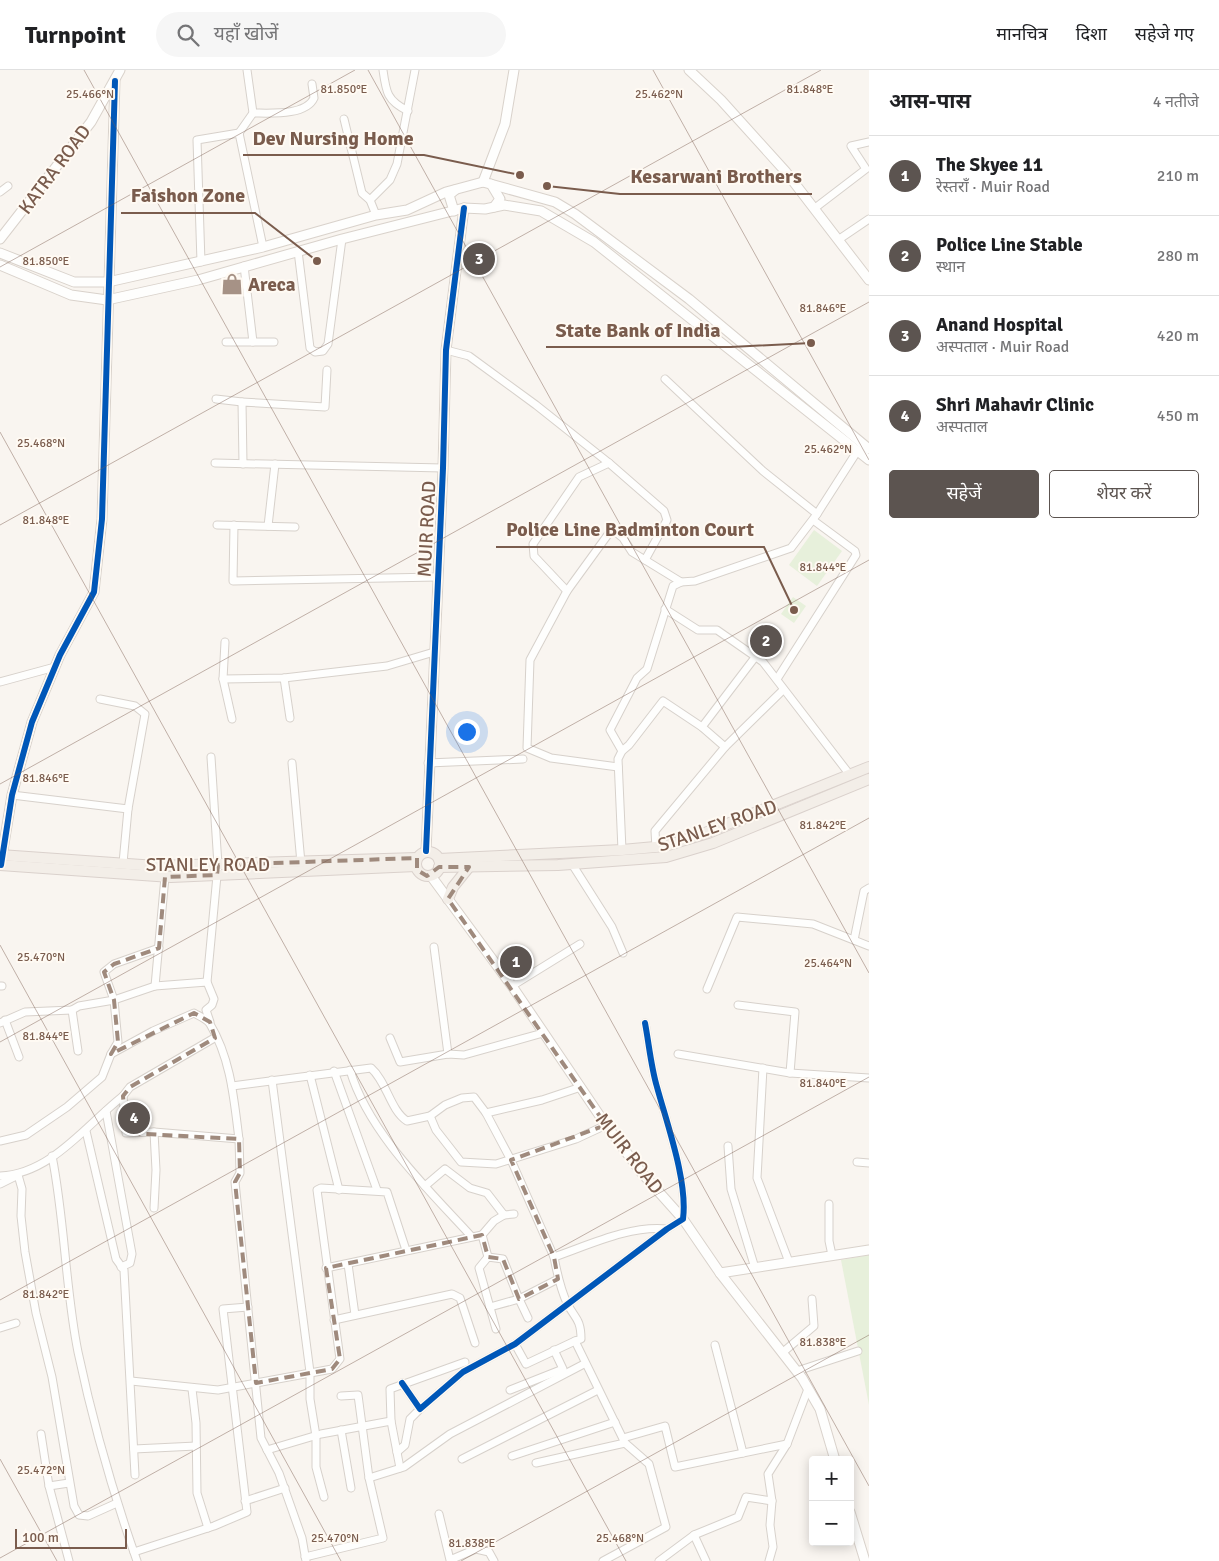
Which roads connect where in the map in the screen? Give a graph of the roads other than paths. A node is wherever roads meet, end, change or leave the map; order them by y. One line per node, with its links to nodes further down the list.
1 (120, 70): 7 (main road, KATRA ROAD)
2 (247, 70): 10 (street)
3 (383, 70): 9 (street)
4 (415, 70): 9 (street)
5 (514, 70): 14 (main road)
6 (690, 70): 21 (main road)
7 (115, 81): 25 (main road, KATRA ROAD); 35 (main road)
8 (312, 84): 10 (street)
9 (408, 111): 18 (street)
10 (253, 113): 12 (street)
11 (344, 119): 18 (street)
12 (239, 133): 28 (street); 31 (street)
13 (869, 142): 21 (street)
14 (487, 183): 16 (main road); 19 (main road); 45 (main road)
15 (8, 186): 17 (street)
16 (456, 189): 22 (main road); 23 (main road)
17 (0, 192)
18 (370, 200): 23 (street)
19 (494, 207): 20 (main road); 46 (main road)
20 (464, 208): 22 (main road); 40 (main road, MUIR ROAD)
21 (814, 208): 27 (main road)
22 (454, 211): 26 (main road)
23 (376, 215): 28 (main road)
24 (869, 219): 27 (street)
25 (0, 239)
26 (342, 239): 29 (main road); 29 (street)
27 (838, 240): 34 (main road)
28 (263, 248): 31 (main road)
29 (298, 251): 33 (main road)
30 (0, 253): 35 (main road)
31 (201, 262): 35 (main road)
32 (0, 265): 36 (main road)
33 (244, 266): 36 (main road); 38 (street)
34 (869, 280)
35 (108, 282): 36 (main road)
36 (107, 300): 66 (main road)
37 (226, 342): 38 (street)
38 (253, 342): 39 (street)
39 (274, 342)
40 (446, 350): 49 (street); 52 (main road, MUIR ROAD)
41 (327, 370): 44 (street)
42 (665, 379): 53 (street)
43 (216, 399): 44 (street)
44 (242, 402): 50 (street)
45 (869, 449)
46 (858, 450): 47 (main road); 53 (street)
47 (869, 460)
48 (215, 463): 50 (street)
49 (609, 463): 58 (street); 61 (street)
50 (242, 464): 51 (street)
51 (275, 464): 52 (street); 56 (street)
52 (443, 468): 59 (main road, MUIR ROAD)
53 (815, 517): 60 (street); 69 (street)
54 (217, 525): 55 (street)
55 (234, 525): 56 (street); 59 (street)
56 (268, 526): 57 (street)
57 (295, 527)
58 (645, 560): 60 (street); 61 (street)
59 (438, 576): 64 (main road, MUIR ROAD)
60 (681, 582): 62 (street)
61 (567, 591): 82 (street)
62 (665, 610): 65 (street); 77 (street)
63 (225, 642): 68 (street)
64 (434, 652): 67 (street); 81 (main road, MUIR ROAD)
65 (756, 656): 69 (street); 75 (street)
66 (55, 667): 70 (street); 86 (main road)
67 (284, 678): 68 (street); 73 (street)
68 (223, 679): 74 (street)
69 (777, 680): 71 (street)
70 (0, 682)
71 (783, 690): 76 (street); 84 (street)
72 (100, 699): 87 (street)
73 (290, 718)
74 (232, 719)
75 (702, 727): 76 (street); 77 (street)
76 (725, 748): 88 (street)
77 (622, 751): 82 (street)
78 (211, 757): 98 (street)
79 (524, 759): 81 (street)
80 (292, 763): 94 (street)
81 (428, 763): 90 (main road, MUIR ROAD)
82 (618, 766): 89 (street)
83 (869, 767): 84 (main road, STANLEY ROAD)
84 (850, 774): 88 (main road, STANLEY ROAD)
85 (869, 779): 96 (main road, STANLEY ROAD)
86 (12, 795): 87 (street); 91 (main road)
87 (128, 809): 93 (street)
88 (656, 848): 89 (main road, STANLEY ROAD)
89 (622, 850): 95 (main road, STANLEY ROAD)
90 (426, 852): 92 (main road); 95 (main road)
91 (1, 860): 93 (main road, STANLEY ROAD); 99 (main road, STANLEY ROAD)
92 (416, 862): 94 (main road, STANLEY ROAD); 98 (main road, STANLEY ROAD); 100 (main road)
93 (123, 863): 98 (main road, STANLEY ROAD)
94 (301, 863): 98 (main road, STANLEY ROAD)
95 (439, 863): 97 (main road, STANLEY ROAD); 100 (main road)
96 (572, 864): 97 (main road, STANLEY ROAD); 108 (street)
97 (468, 867): 102 (main road)
98 (217, 870): 99 (main road, STANLEY ROAD); 109 (street)
99 (165, 876): 107 (street)
100 (430, 876): 102 (main road, MUIR ROAD)
101 (869, 888): 103 (street)
102 (448, 899): 111 (main road, MUIR ROAD)
103 (854, 940): 106 (street); 112 (street)
104 (580, 944): 111 (street)
105 (434, 946): 124 (street)
106 (869, 946)
107 (158, 948): 110 (street); 113 (street)
108 (622, 953)
109 (207, 982): 110 (street); 117 (street)
110 (155, 986): 113 (street)
111 (512, 986): 119 (main road, MUIR ROAD)
112 (707, 989)
113 (114, 1000): 115 (street); 123 (street)
114 (738, 1005): 130 (street)
115 (72, 1010): 116 (street); 122 (street)
116 (3, 1022): 126 (street)
117 (210, 1022): 120 (street); 123 (street)
118 (644, 1023): 160 (street)
119 (543, 1033): 124 (street); 135 (main road, MUIR ROAD)
120 (216, 1038): 134 (street); 136 (street)
121 (390, 1038): 124 (street)
122 (78, 1051)
123 (110, 1054): 144 (street)
124 (448, 1054)
125 (678, 1054): 127 (street)
126 (19, 1057)
127 (763, 1068): 130 (street); 169 (street)
128 (350, 1070): 129 (street); 139 (street); 153 (street)
129 (334, 1071): 131 (street); 155 (street)
130 (790, 1073): 132 (street)
131 (310, 1075): 133 (street); 154 (street)
132 (869, 1078)
133 (272, 1080): 134 (street); 197 (street)
134 (232, 1086): 143 (street)
135 (581, 1087): 138 (street); 140 (main road, MUIR ROAD)
136 (124, 1096): 137 (street); 142 (street)
137 (106, 1112): 141 (street); 171 (street)
138 (486, 1113): 139 (street); 147 (street)
139 (430, 1116): 147 (street)
140 (606, 1126): 147 (street); 160 (main road, MUIR ROAD)
141 (86, 1130): 146 (street); 171 (street)
142 (154, 1132): 143 (street); 157 (street)
143 (239, 1140): 179 (street)
144 (0, 1141)
145 (728, 1146): 173 (street)
146 (52, 1156): 150 (street); 235 (street)
147 (511, 1160): 167 (street)
148 (857, 1162): 149 (street)
149 (869, 1163)
150 (18, 1175): 151 (street); 152 (street); 228 (street)
151 (0, 1176)
152 (0, 1184)
153 (425, 1186): 159 (street); 163 (street)
154 (339, 1190): 155 (street); 172 (street)
155 (377, 1190): 164 (street)
156 (829, 1204): 166 (street)
157 (154, 1208)
158 (514, 1214): 159 (street)
159 (504, 1215): 162 (street)
160 (683, 1219): 161 (street); 174 (main road, MUIR ROAD)
161 (667, 1229): 167 (street); 178 (street)
162 (482, 1235): 163 (street); 168 (street)
163 (471, 1236): 164 (street)
164 (406, 1250): 170 (street)
165 (869, 1250): 166 (main road)
166 (832, 1255): 169 (main road)
167 (554, 1256): 175 (street)
168 (488, 1257): 177 (street); 180 (street)
169 (789, 1262): 173 (main road)
170 (348, 1264): 172 (street); 181 (street)
171 (121, 1267): 198 (street)
172 (326, 1268): 183 (street)
173 (755, 1268): 174 (main road)
174 (720, 1273): 193 (main road, MUIR ROAD)
175 (558, 1279): 177 (street); 178 (street)
176 (812, 1299): 193 (street)
177 (518, 1300): 180 (street); 182 (street)
178 (567, 1304): 187 (street); 189 (street)
179 (248, 1306): 199 (street); 202 (street)
180 (490, 1307): 186 (street)
181 (355, 1315): 183 (street); 188 (street)
182 (528, 1318)
183 (334, 1320): 197 (street)
184 (16, 1323): 185 (street)
185 (0, 1328)
186 (496, 1329)
187 (575, 1341): 191 (street); 195 (street)
188 (475, 1343)
189 (516, 1344): 191 (street); 207 (street)
190 (715, 1345): 220 (street)
191 (554, 1350): 204 (street)
192 (858, 1351): 196 (street)
193 (782, 1353): 196 (main road, MUIR ROAD)
194 (465, 1362): 200 (street)
195 (584, 1364): 205 (street); 225 (street)
196 (797, 1371): 203 (main road, MUIR ROAD)
197 (310, 1372): 199 (street); 213 (street)
198 (131, 1381): 201 (street); 217 (street)
199 (256, 1383): 202 (street); 218 (street)
200 (402, 1383): 207 (street); 208 (street)
201 (192, 1389): 202 (street); 216 (street)
202 (233, 1389): 233 (street)
203 (808, 1389): 215 (street); 222 (main road, MUIR ROAD)
204 (510, 1390)
205 (598, 1390): 209 (street); 223 (street)
206 (341, 1396): 210 (street)
207 (420, 1409): 219 (street)
208 (391, 1422): 210 (street); 219 (street)
209 (615, 1422): 214 (street); 221 (street)
210 (362, 1426): 211 (street); 227 (street)
211 (342, 1430): 213 (street); 231 (street)
212 (41, 1434): 229 (street)
213 (316, 1436): 218 (street); 232 (street)
214 (624, 1441): 220 (street); 224 (street); 245 (street)
215 (787, 1444): 220 (street); 234 (street)
216 (196, 1446): 217 (street); 238 (street)
217 (134, 1449): 226 (street)
218 (267, 1450): 230 (street)
219 (397, 1452): 225 (street)
220 (743, 1453)
221 (512, 1456)
222 (834, 1456)
223 (462, 1459)
224 (536, 1463)
225 (400, 1468): 227 (street)
226 (135, 1475)
227 (369, 1478): 241 (street)
228 (70, 1483): 229 (street); 235 (street)
229 (49, 1486): 242 (street)
230 (285, 1488): 233 (street); 241 (street)
231 (351, 1488)
232 (324, 1497)
233 (245, 1501): 238 (street)
234 (772, 1501): 239 (street); 248 (street)
235 (117, 1503): 240 (street)
236 (439, 1514): 244 (street)
237 (854, 1525): 249 (main road)
238 (208, 1528): 240 (street)
239 (694, 1535): 246 (street); 247 (street)
240 (134, 1552): 243 (street)
241 (305, 1559)
242 (69, 1561)
243 (137, 1561)
244 (494, 1561)
245 (603, 1561)
246 (659, 1561)
247 (706, 1561)
248 (769, 1561)
249 (865, 1561)

